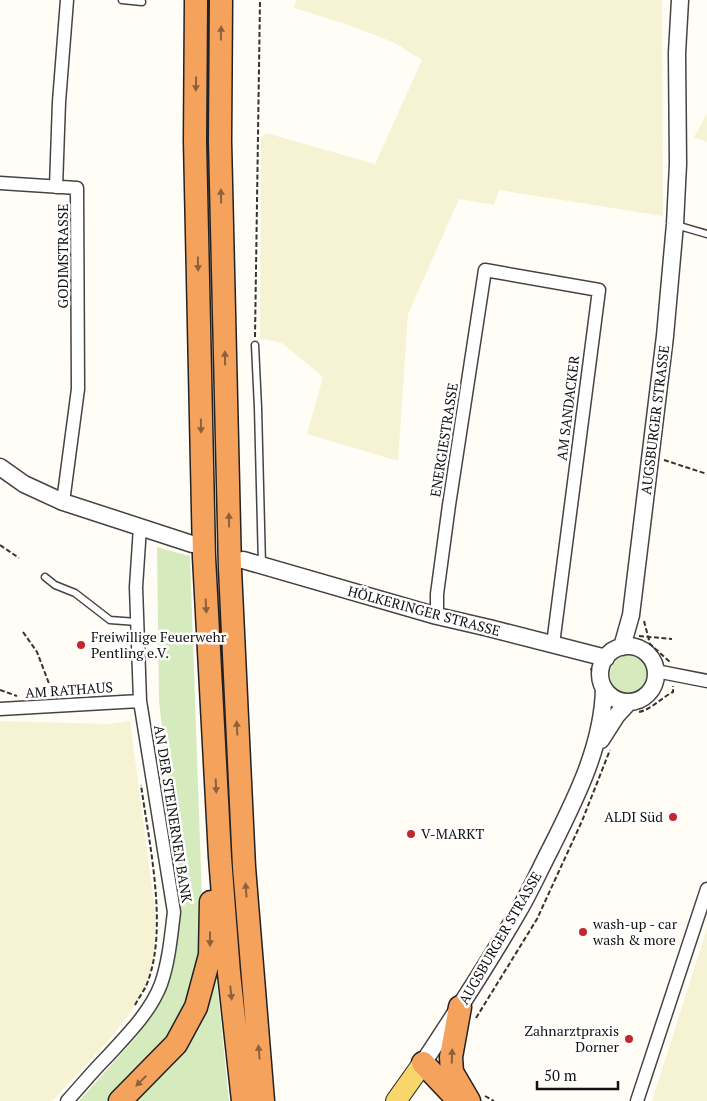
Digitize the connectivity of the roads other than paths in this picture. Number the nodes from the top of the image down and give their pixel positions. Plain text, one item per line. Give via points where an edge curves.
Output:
1 (67, 0) edge
2 (122, 0) edge
3 (196, 0) edge
4 (221, 0) edge
5 (680, 0) edge
6 (142, 2) dead end
7 (0, 182) edge
8 (56, 187) junction
9 (675, 224) junction
10 (707, 234) edge
11 (486, 270) joint
12 (255, 345) road end
13 (0, 467) edge
14 (63, 502) junction
15 (140, 527) junction
16 (192, 544) dead end
17 (243, 560) dead end
18 (262, 566) junction
19 (46, 577) dead end
20 (631, 615) junction
21 (437, 616) junction
22 (137, 622) junction
23 (644, 643) junction
24 (553, 644) junction
25 (622, 647) junction
26 (606, 658) junction
27 (656, 671) junction
28 (707, 681) edge
29 (604, 688) junction
30 (140, 700) junction
31 (632, 708) junction
32 (0, 709) edge
33 (593, 753) junction
34 (220, 857) junction
35 (707, 889) edge
36 (466, 1016) junction
37 (423, 1063) junction
38 (475, 1097) edge
39 (67, 1101) edge
40 (120, 1101) edge
41 (243, 1101) edge
42 (263, 1101) edge
43 (396, 1101) edge
44 (459, 1101) edge
45 (638, 1101) edge

1 - 8 street, GODIMSTRASSE
2 - 6 lane
3 -> 34 highway via 195,141 204,558
42 -> 4 highway via 244,867 230,579 220,141
5 - 9 street, AUGSBURGER STRASSE
7 - 8 street
8 - 14 street, GODIMSTRASSE via 77,188 78,389
9 - 10 lane
9 - 20 street, AUGSBURGER STRASSE via 665,336
11 - 21 street, ENERGIESTRASSE via 449,505
11 - 24 street, AM SANDACKER via 599,290
12 - 18 lane
13 - 14 street via 24,484
14 - 15 street
15 - 16 street
15 - 22 street, AN DER STEINERNEN BANK
17 - 18 street, HÖLKERINGER STRASSE
18 - 21 street, HÖLKERINGER STRASSE
19 - 22 lane via 55,585 75,593 110,620
20 - 23 street, AUGSBURGER STRASSE
20 - 25 street, AUGSBURGER STRASSE
21 - 24 street, HÖLKERINGER STRASSE
22 - 30 street, AN DER STEINERNEN BANK
23 - 25 street via 636,647
23 - 27 street
24 - 26 street, HÖLKERINGER STRASSE
25 - 26 street
26 - 29 street via 601,672
27 - 28 street
27 - 31 street via 652,688
29 - 31 street
29 - 33 street, AUGSBURGER STRASSE via 604,710
30 - 32 street, AM RATHAUS
30 - 39 street, AN DER STEINERNEN BANK via 174,912 168,955 160,986 148,1009
31 - 33 street, AUGSBURGER STRASSE via 617,714
33 - 36 street, AUGSBURGER STRASSE via 568,815
34 -> 40 highway via 213,874 210,955 196,1007 176,1044
34 -> 41 highway
35 - 45 street
36 - 37 street, AUGSBURGER STRASSE
38 -> 36 highway via 452,1072 451,1057
37 - 43 main road
37 - 44 highway

